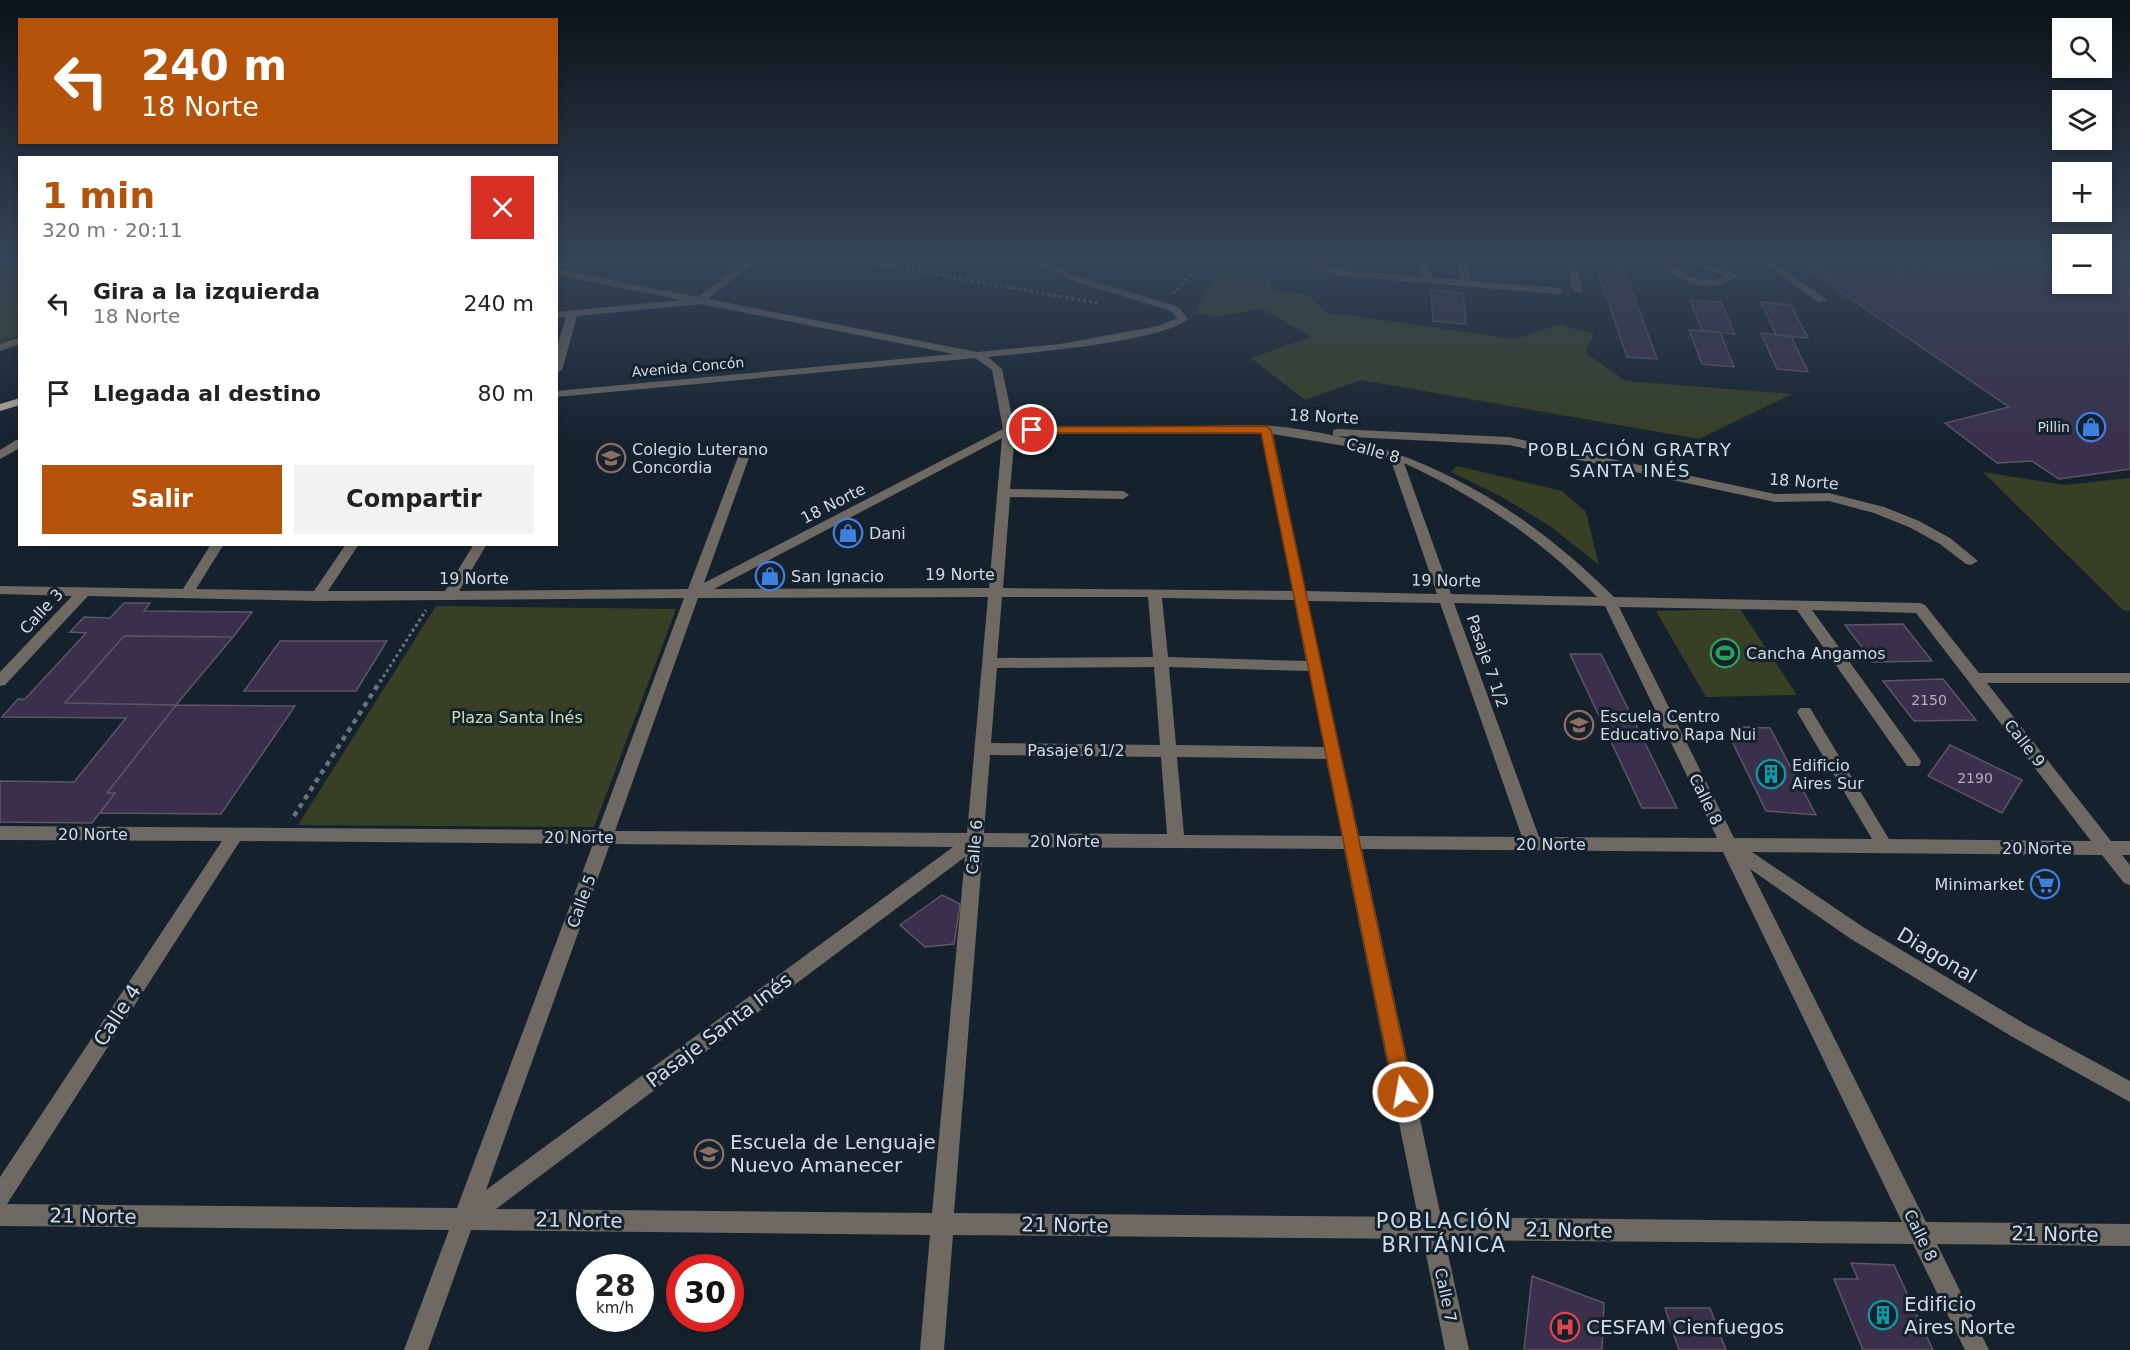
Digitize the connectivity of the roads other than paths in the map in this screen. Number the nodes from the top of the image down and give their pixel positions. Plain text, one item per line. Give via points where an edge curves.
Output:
1 (570, 321) edge
2 (802, 321) edge
3 (1180, 321) edge
4 (18, 341) edge
5 (0, 348) edge
6 (978, 355) junction
7 (558, 363) edge
8 (558, 394) edge
9 (18, 402) edge
10 (0, 408) edge
11 (1009, 430) junction
12 (1266, 430) junction
13 (18, 442) edge
14 (0, 443) edge
15 (18, 443) edge
16 (746, 452) dead end
17 (0, 455) edge
18 (1395, 456) junction
19 (1004, 493) junction
20 (1123, 495) dead end
21 (217, 546) edge
22 (352, 546) edge
23 (480, 546) edge
24 (1971, 561) dead end
25 (0, 590) edge
26 (84, 592) junction
27 (187, 592) junction
28 (995, 592) junction
29 (1155, 593) junction
30 (693, 594) junction
31 (1300, 595) junction
32 (318, 596) junction
33 (449, 596) junction
34 (1448, 599) junction
35 (1609, 601) junction
36 (1801, 605) junction
37 (1920, 608) joint
38 (1161, 662) junction
39 (989, 663) junction
40 (1315, 666) junction
41 (1974, 678) junction
42 (2130, 678) edge
43 (0, 681) edge
44 (1805, 712) dead end
45 (982, 749) junction
46 (1169, 750) junction
47 (1333, 753) junction
48 (1913, 762) dead end
49 (0, 833) edge
50 (235, 835) junction
51 (604, 837) junction
52 (975, 840) junction
53 (1176, 841) junction
54 (1352, 843) junction
55 (1533, 844) junction
56 (1729, 845) junction
57 (1885, 847) junction
58 (2107, 848) junction
59 (2130, 848) edge
60 (2130, 878) edge
61 (2130, 1092) edge
62 (0, 1196) edge
63 (0, 1215) edge
64 (464, 1219) junction
65 (942, 1224) junction
66 (1432, 1228) junction
67 (1919, 1233) junction
68 (2130, 1235) edge
69 (416, 1350) edge
70 (932, 1350) edge
71 (1457, 1350) edge
72 (1977, 1350) edge

1 - 7 street
2 - 6 street
3 - 6 street, Avenida Concón via 1152,331 1060,347
4 - 5 street
6 - 8 street, Avenida Concón
6 - 11 street, Calle 6 via 997,369
9 - 10 main road
11 - 12 street, 18 Norte
11 - 19 street, Calle 6
11 - 30 street, 18 Norte
12 - 18 street, Calle 8 via 1335,440
12 - 24 street, 18 Norte via 1509,441 1774,498 1829,496 1914,524
12 - 31 street, Calle 7
13 - 14 street
15 - 17 street
16 - 30 street, Calle 5
18 - 34 street, Pasaje 7 1/2
18 - 35 street, Calle 8 via 1497,508 1568,561
19 - 20 street
19 - 28 street, Calle 6
21 - 27 street
22 - 32 street
23 - 33 street
25 - 26 street, 19 Norte
26 - 27 street, 19 Norte
26 - 43 street, Calle 3
27 - 32 street, 19 Norte
28 - 29 street, 19 Norte
28 - 30 street, 19 Norte
28 - 39 street, Calle 6
29 - 31 street, 19 Norte
29 - 38 street
30 - 33 street, 19 Norte
30 - 51 street, Calle 5
31 - 34 street, 19 Norte
31 - 40 street, Calle 7
32 - 33 street, 19 Norte
34 - 35 street, 19 Norte
34 - 55 street, Pasaje 7 1/2
35 - 36 street, 19 Norte
35 - 56 street, Calle 8
36 - 37 street, 19 Norte
36 - 48 street
37 - 41 street, Calle 9
38 - 39 street
38 - 40 street
38 - 46 street
39 - 45 street, Calle 6
40 - 47 street, Calle 7
41 - 42 street
41 - 58 street, Calle 9
44 - 57 street
45 - 46 street, Pasaje 6 1/2
45 - 52 street, Calle 6
46 - 47 street, Pasaje 6 1/2
46 - 53 street
47 - 54 street, Calle 7
49 - 50 street, 20 Norte
50 - 51 street, 20 Norte
50 - 62 street, Calle 4
51 - 52 street, 20 Norte
51 - 64 street, Calle 5
52 - 53 street, 20 Norte
52 - 64 street, Pasaje Santa Inés
52 - 65 street, Calle 6
53 - 54 street, 20 Norte
54 - 55 street, 20 Norte
54 - 66 street, Calle 7
55 - 56 street, 20 Norte
56 - 57 street, 20 Norte
56 - 61 street, Diagonal via 1857,933
56 - 67 street, Calle 8
57 - 58 street, 20 Norte
58 - 59 street, 20 Norte
58 - 60 street, Calle 9
63 - 64 street, 21 Norte
64 - 65 street, 21 Norte
64 - 69 street, Calle 5
65 - 66 street, 21 Norte
65 - 70 street, Calle 6
66 - 67 street, 21 Norte
66 - 71 street, Calle 7
67 - 68 street, 21 Norte
67 - 72 street, Calle 8

